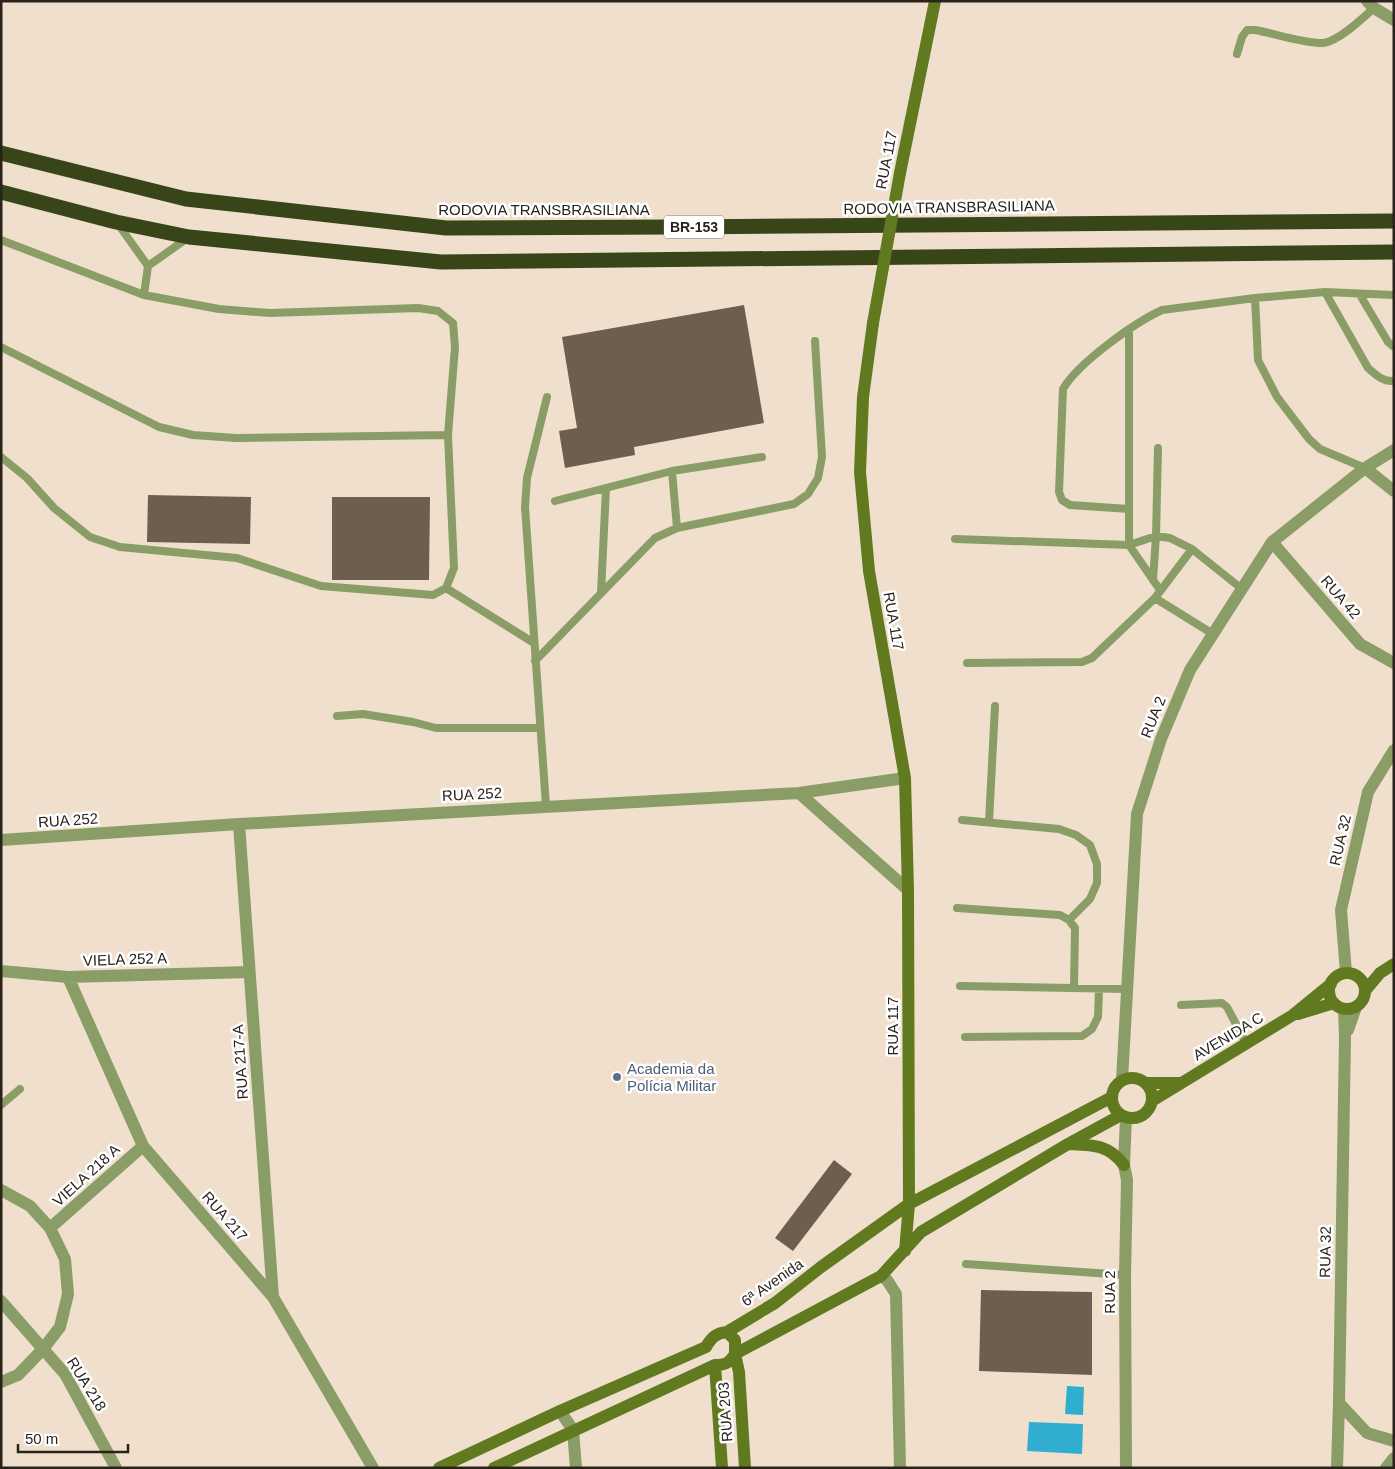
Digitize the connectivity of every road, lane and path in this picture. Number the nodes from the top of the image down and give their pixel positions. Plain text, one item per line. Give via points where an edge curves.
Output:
1 (935, 1) edge
2 (1371, 5) edge
3 (1394, 20) edge
4 (1237, 54) dead end
5 (1, 153) edge
6 (1, 192) edge
7 (1394, 221) edge
8 (116, 222) junction
9 (189, 237) junction
10 (1, 240) edge
11 (1394, 252) edge
12 (148, 266) junction
13 (1325, 292) junction
14 (144, 295) junction
15 (1360, 295) junction
16 (1394, 295) edge
17 (1255, 298) junction
18 (1129, 329) junction
19 (815, 341) dead end
20 (1, 347) edge
21 (1394, 347) edge
22 (1394, 381) edge
23 (546, 397) dead end
24 (448, 435) junction
25 (1158, 448) dead end
26 (1394, 450) edge
27 (1, 457) edge
28 (762, 457) dead end
29 (1365, 468) junction
30 (672, 470) junction
31 (606, 488) junction
32 (1394, 491) edge
33 (555, 501) dead end
34 (1129, 509) junction
35 (678, 528) junction
36 (1156, 536) junction
37 (956, 540) dead end
38 (1272, 542) junction
39 (1129, 545) junction
40 (1192, 549) junction
41 (1153, 580) junction
42 (446, 588) junction
43 (1242, 589) junction
44 (1160, 590) junction
45 (601, 593) junction
46 (1155, 598) junction
47 (1213, 634) junction
48 (534, 643) junction
49 (535, 661) junction
50 (967, 662) dead end
51 (1394, 663) edge
52 (995, 706) dead end
53 (338, 716) dead end
54 (540, 728) junction
55 (1394, 750) edge
56 (905, 778) junction
57 (798, 793) junction
58 (546, 806) junction
59 (962, 820) dead end
60 (989, 822) junction
61 (239, 824) junction
62 (1, 840) edge
63 (908, 890) junction
64 (957, 908) dead end
65 (1069, 920) junction
66 (1394, 964) edge
67 (1, 971) edge
68 (250, 972) junction
69 (1380, 973) junction
70 (1351, 974) junction
71 (68, 977) junction
72 (1331, 984) junction
73 (960, 986) dead end
74 (1074, 988) junction
75 (1099, 989) junction
76 (1127, 990) junction
77 (1365, 991) junction
78 (1181, 1005) dead end
79 (1345, 1006) junction
80 (1293, 1015) junction
81 (965, 1037) dead end
82 (1246, 1045) junction
83 (1122, 1080) junction
84 (1146, 1083) junction
85 (1180, 1083) junction
86 (20, 1089) dead end
87 (1112, 1097) junction
88 (1152, 1101) junction
89 (1, 1105) edge
90 (1123, 1116) junction
91 (1068, 1144) junction
92 (143, 1146) junction
93 (1124, 1165) junction
94 (1, 1190) edge
95 (909, 1204) junction
96 (50, 1228) junction
97 (921, 1232) junction
98 (905, 1251) junction
99 (966, 1264) dead end
100 (1125, 1275) junction
101 (881, 1276) junction
102 (273, 1297) junction
103 (1, 1300) edge
104 (727, 1332) junction
105 (706, 1347) junction
106 (43, 1349) junction
107 (735, 1354) junction
108 (716, 1365) junction
109 (1, 1382) edge
110 (1339, 1403) junction
111 (560, 1411) junction
112 (573, 1430) junction
113 (1394, 1440) edge
114 (1394, 1458) edge
115 (116, 1468) edge
116 (373, 1468) edge
117 (439, 1468) edge
118 (494, 1468) edge
119 (576, 1468) edge
120 (722, 1468) edge
121 (745, 1468) edge
122 (900, 1468) edge
123 (1126, 1468) edge
124 (1336, 1468) edge
125 (1386, 1468) edge

1 - 56 street, RUA 117, bridge via 873,323 863,396 860,472 869,572
2 - 3 street
2 - 4 lane via 1350,29 1325,43 1247,30
5 - 7 highway, RODOVIA TRANSBRASILIANA / BR-153 via 186,199 446,228
6 - 8 highway, BR-153
8 - 9 highway, BR-153
8 - 12 lane
9 - 11 highway, BR-153 via 441,262
9 - 12 lane
10 - 14 lane
12 - 14 lane
13 - 15 lane
13 - 17 lane
13 - 22 lane via 1368,368 1388,382
14 - 24 lane via 219,309 270,313 418,308 438,311 453,323 455,347
15 - 16 lane
15 - 21 lane
17 - 18 lane via 1162,310
17 - 29 lane via 1258,360 1277,397 1309,439 1320,448
18 - 34 lane
18 - 34 lane via 1088,361 1063,389 1059,492 1062,500 1070,504
19 - 35 lane via 822,457 818,478 808,494 794,504
20 - 24 lane via 159,427 193,434 236,438
23 - 48 lane via 527,478 525,508
24 - 42 lane via 454,568
25 - 36 lane
26 - 29 street, RUA 2
27 - 42 lane via 90,537 120,547 237,558 321,586 433,595
28 - 30 lane
29 - 32 street
29 - 38 street, RUA 2
30 - 31 lane
30 - 35 lane
31 - 33 lane
31 - 45 lane
34 - 39 lane
35 - 45 lane via 656,538
36 - 39 lane
36 - 40 lane via 1170,538
36 - 41 lane
37 - 39 lane
38 - 43 street, RUA 2
38 - 51 street, RUA 42 via 1360,644
39 - 41 lane
40 - 43 lane
40 - 44 lane
41 - 44 lane
42 - 48 lane
43 - 47 street, RUA 2
44 - 46 lane
45 - 49 lane
46 - 47 lane
46 - 50 lane via 1092,658 1082,662
47 - 76 street, RUA 2 via 1190,670 1161,739 1137,814
48 - 49 lane
49 - 54 lane
52 - 60 lane
53 - 54 lane via 363,714 436,728
54 - 58 lane
55 - 70 street, RUA 32 via 1368,792 1341,910
56 - 57 street, RUA 252
56 - 63 street, RUA 117
57 - 58 street, RUA 252
57 - 63 street
58 - 61 street, RUA 252
59 - 60 lane
60 - 65 lane via 1059,830 1076,834 1090,845 1097,864 1097,883 1090,899
61 - 62 street, RUA 252
61 - 68 street, RUA 217-A
63 - 95 street, RUA 117
64 - 65 lane via 1060,915
65 - 74 lane via 1075,928
66 - 69 street
67 - 71 street, VIELA 252 A
68 - 71 street, VIELA 252 A
68 - 102 street, RUA 217-A
69 - 70 street
69 - 77 street
70 - 72 street via 1336,976
70 - 77 street via 1363,982
71 - 92 street, RUA 217
72 - 79 street via 1330,998
72 - 80 street, AVENIDA C
73 - 74 lane
74 - 75 lane
75 - 76 lane
75 - 81 lane via 1098,1018 1092,1029 1082,1036
76 - 83 street, RUA 2
77 - 79 street via 1361,1003
78 - 82 lane via 1222,1003
79 - 80 street, AVENIDA C
79 - 110 street, RUA 32
80 - 82 street, AVENIDA C
82 - 85 street, AVENIDA C
83 - 84 street via 1135,1078
83 - 87 street via 1113,1090
84 - 85 street, AVENIDA C
84 - 88 street
85 - 88 street, AVENIDA C
86 - 89 lane
87 - 90 street via 1114,1107
87 - 95 street, 6ª Avenida
88 - 90 street via 1146,1113 1136,1118
90 - 91 street
90 - 93 street, RUA 2
91 - 93 street via 1095,1145 1116,1154
91 - 97 street
92 - 96 street, VIELA 218 A
92 - 102 street, RUA 217
93 - 100 street, RUA 2 via 1127,1180
94 - 96 street, VIELA 218 A via 30,1206
95 - 97 street
95 - 98 street, RUA 117
95 - 104 street, 6ª Avenida via 775,1303
96 - 106 street, VIELA 218 A via 65,1259 68,1294 60,1327
97 - 98 street
98 - 101 street
99 - 100 lane
100 - 123 street, RUA 2
101 - 107 street
101 - 122 street via 896,1294
102 - 116 street, RUA 217
103 - 106 street, RUA 218
104 - 105 street, 6ª Avenida via 719,1333
104 - 107 street via 735,1340
105 - 108 street via 708,1356
105 - 111 street, 6ª Avenida
106 - 109 street, VIELA 218 A via 18,1375
106 - 115 street, RUA 218 via 65,1374
107 - 108 street via 726,1365
107 - 121 street, RUA 203
108 - 112 street
108 - 120 street, RUA 203
110 - 113 street via 1366,1432
110 - 124 street, RUA 32
111 - 112 street
111 - 117 street, 6ª Avenida
112 - 118 street
112 - 119 street
114 - 125 street

